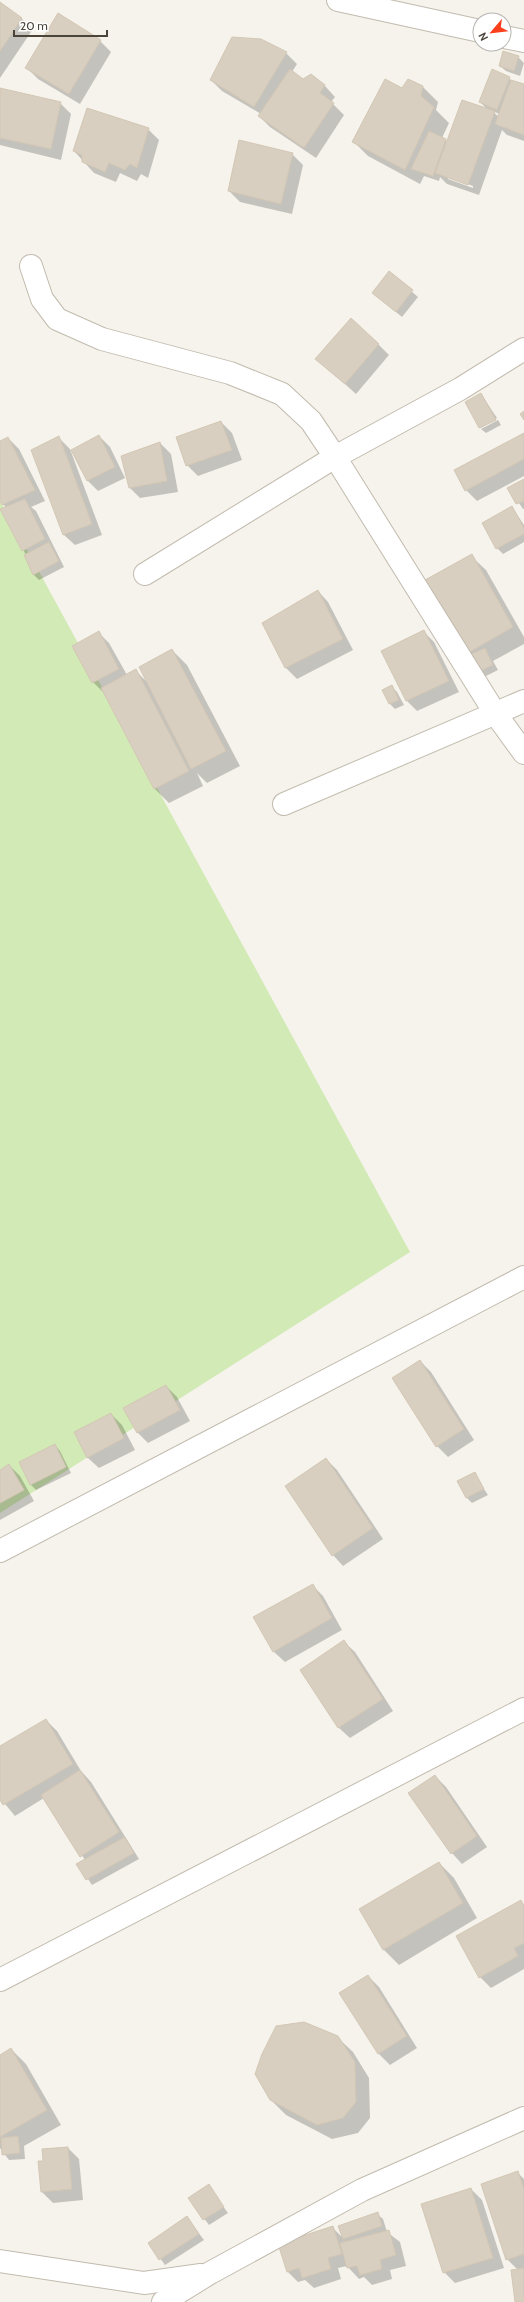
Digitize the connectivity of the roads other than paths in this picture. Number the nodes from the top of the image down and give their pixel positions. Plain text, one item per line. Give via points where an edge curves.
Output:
1 (338, 0) edge
2 (472, 29) edge
3 (512, 39) edge
4 (524, 41) edge
5 (31, 266) dead end
6 (524, 349) edge
7 (335, 457) junction
8 (145, 574) dead end
9 (524, 701) edge
10 (495, 713) junction
11 (524, 752) edge
12 (284, 804) dead end
13 (524, 1277) edge
14 (0, 1551) edge
15 (524, 1709) edge
16 (0, 1980) edge
17 (524, 2118) edge
18 (0, 2261) edge
19 (210, 2273) junction
20 (166, 2300) edge
21 (194, 2302) edge

1 - 2 street
3 - 4 street
5 - 7 street via 42,299 57,319 102,339 230,373 282,394 310,422
6 - 7 street via 460,389
7 - 8 street
7 - 10 street
9 - 10 street
10 - 11 street
10 - 12 street
13 - 14 street
15 - 16 street
17 - 19 street via 362,2190
18 - 19 street via 144,2283
19 - 20 street
20 - 21 street

